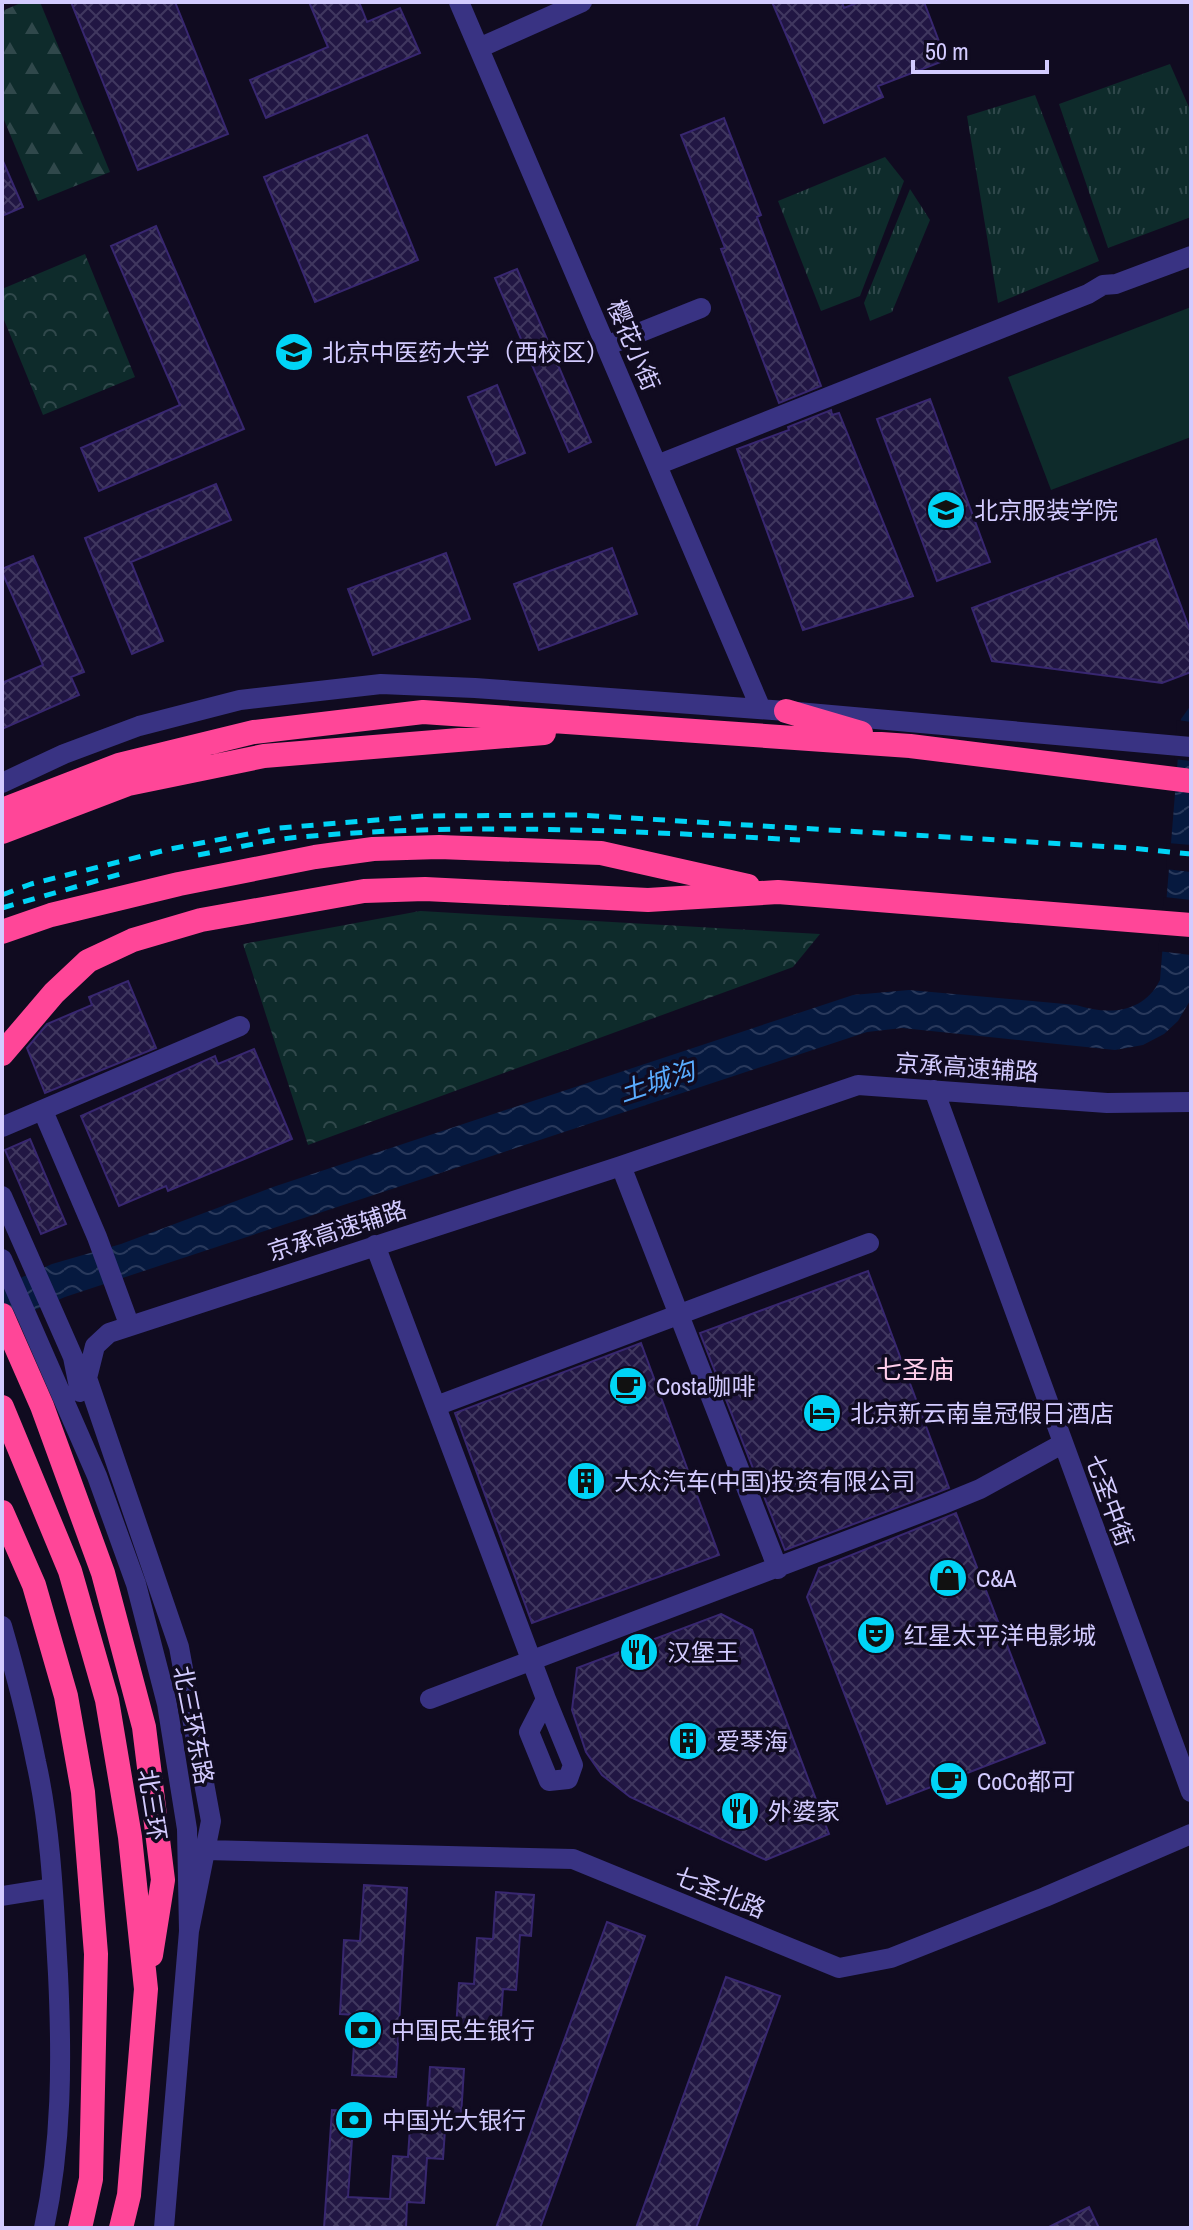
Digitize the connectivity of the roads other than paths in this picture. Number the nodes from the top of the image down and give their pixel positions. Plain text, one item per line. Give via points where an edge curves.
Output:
1 (459, 2) edge
2 (582, 2) edge
3 (479, 48) junction
4 (1191, 256) edge
5 (701, 308) dead end
6 (606, 346) junction
7 (657, 465) junction
8 (761, 709) junction
9 (786, 711) junction
10 (646, 726) junction
11 (910, 746) junction
12 (1191, 747) edge
13 (1191, 781) edge
14 (2, 783) edge
15 (2, 810) edge
16 (2, 832) edge
17 (778, 892) junction
18 (1191, 925) edge
19 (2, 932) edge
20 (240, 1026) dead end
21 (2, 1054) edge
22 (934, 1090) junction
23 (1191, 1102) edge
24 (43, 1111) junction
25 (2, 1127) edge
26 (621, 1166) junction
27 (2, 1196) edge
28 (869, 1243) dead end
29 (375, 1245) junction
30 (2, 1260) edge
31 (2, 1315) edge
32 (679, 1316) junction
33 (129, 1324) junction
34 (436, 1406) junction
35 (3, 1409) edge
36 (1062, 1444) junction
37 (97, 1476) junction
38 (2, 1512) edge
39 (778, 1569) junction
40 (2, 1626) edge
41 (531, 1659) junction
42 (430, 1699) dead end
43 (546, 1699) dead end
44 (1191, 1792) edge
45 (1191, 1834) edge
46 (205, 1850) junction
47 (52, 1888) junction
48 (2, 1896) edge
49 (189, 1931) junction
50 (146, 1989) junction
51 (44, 2228) edge
52 (80, 2228) edge
53 (121, 2228) edge
54 (164, 2228) edge

1 - 3 street, 樱花小街
2 - 3 street
3 - 6 street, 樱花小街
4 - 7 street via 1103,285
5 - 6 street
6 - 7 street, 樱花小街
7 - 8 street, 樱花小街
8 - 9 street
8 - 14 street via 381,684 240,700 139,726
9 - 11 highway
9 - 12 street
10 - 11 highway
10 - 15 highway via 423,712 254,732 119,765
10 - 16 highway via 264,756 128,784
11 - 13 highway
17 - 18 highway
17 - 19 highway via 601,853 373,849 179,884
17 - 21 highway via 648,900 364,891 201,920 133,940 88,961
20 - 24 street
22 - 23 street, 京承高速辅路 via 1107,1103
22 - 26 street, 京承高速辅路 via 858,1085
22 - 36 street, 七圣中街
24 - 25 street
24 - 33 street
26 - 29 street, 京承高速辅路
26 - 32 street
27 - 37 street via 73,1357
28 - 32 street
29 - 33 street, 京承高速辅路
29 - 34 street
30 - 37 street, 北三环东路
31 - 50 highway via 42,1406 103,1573 144,1727 163,1880
32 - 34 street
32 - 39 street
33 - 46 street, 京承高速辅路 via 95,1346 87,1378 179,1647 211,1821
34 - 41 street
35 - 50 highway, 北三环 via 70,1571 107,1700 130,1837
36 - 39 street via 980,1489
36 - 44 street, 七圣中街
37 - 49 street, 北三环东路 via 136,1584 167,1704 187,1829
38 - 52 highway via 34,1585 66,1696 83,1792 96,1954 91,2179
39 - 41 street
40 - 47 street via 37,1764
41 - 42 street
41 - 43 street
45 - 46 street, 七圣北路 via 891,1958 839,1968 573,1859
46 - 49 street, 京承高速辅路
47 - 48 street
47 - 51 street via 61,2043 54,2180
49 - 54 street, 北三环东路
50 - 53 highway, 北三环 via 129,2195

